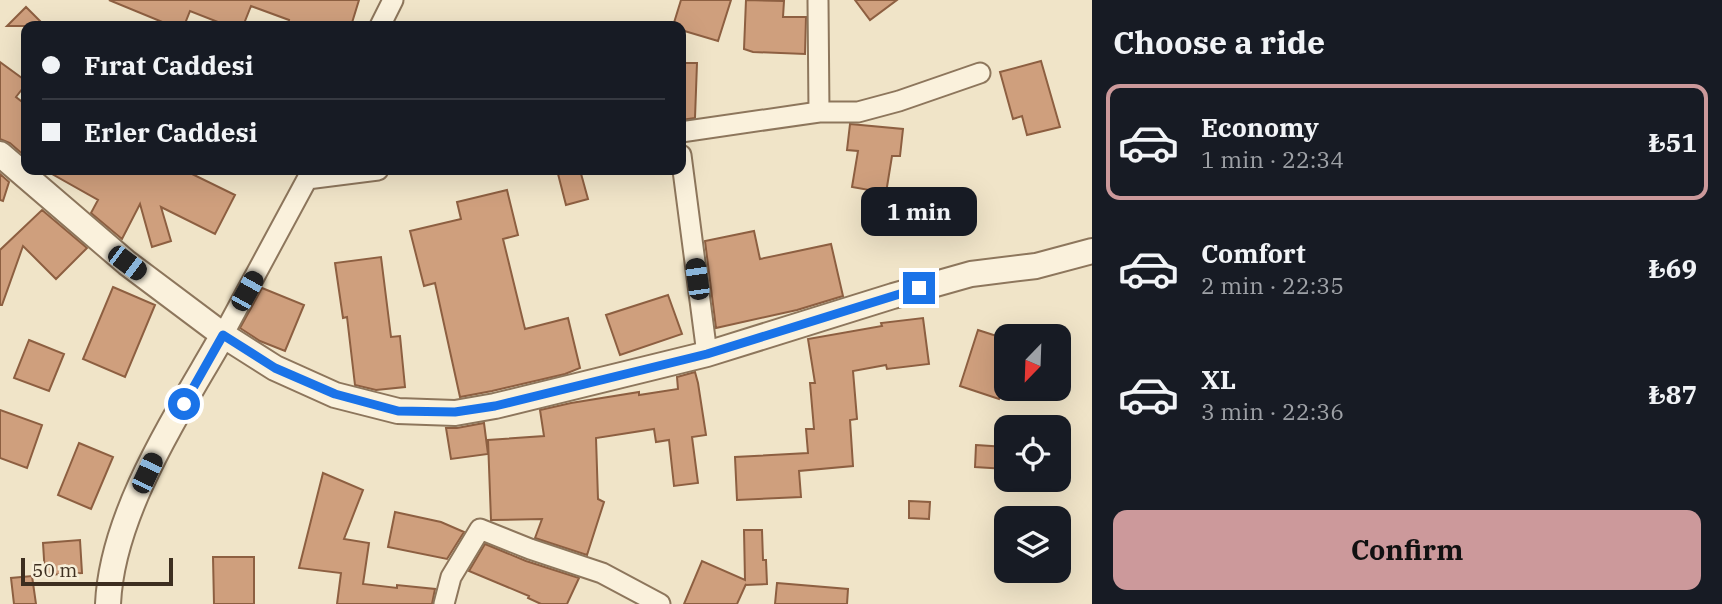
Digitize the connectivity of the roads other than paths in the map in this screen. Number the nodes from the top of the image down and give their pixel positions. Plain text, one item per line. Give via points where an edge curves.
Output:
1 (393, 0) edge
2 (817, 0) edge
3 (382, 21) edge
4 (980, 73) dead end
5 (819, 112) junction
6 (686, 131) edge
7 (0, 154) edge
8 (21, 172) edge
9 (24, 175) edge
10 (308, 175) edge
11 (684, 175) edge
12 (1092, 251) edge
13 (223, 335) junction
14 (707, 354) junction
15 (108, 604) edge
16 (444, 604) edge
17 (660, 604) edge

1 - 3 street
2 - 5 street
4 - 5 street via 858,112
5 - 6 street
7 - 8 street
9 - 13 street via 127,263
10 - 13 street
11 - 14 street
12 - 14 street via 1035,266 971,274
13 - 14 street via 275,368 335,394 398,411 455,412 495,406
13 - 15 street via 136,497 111,571
16 - 17 street via 451,577 480,529 602,573

